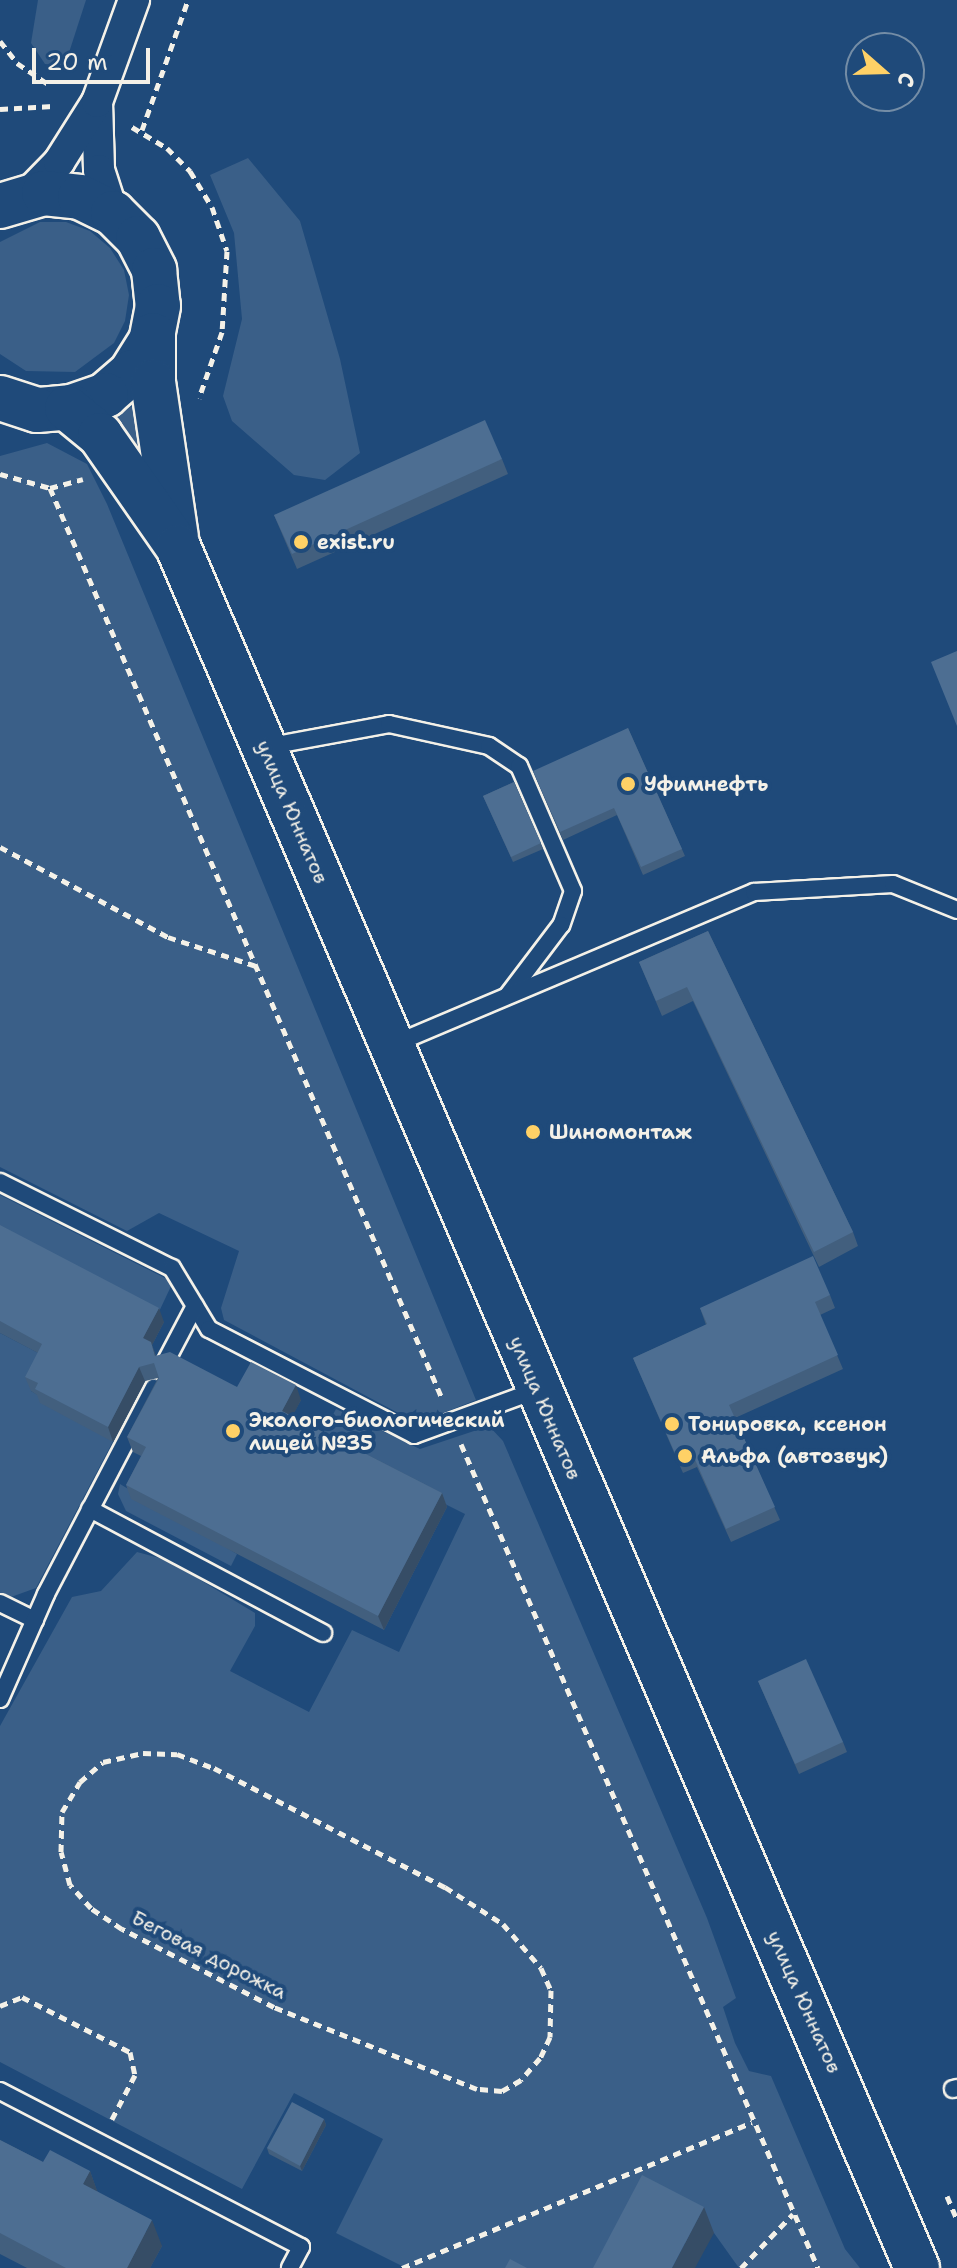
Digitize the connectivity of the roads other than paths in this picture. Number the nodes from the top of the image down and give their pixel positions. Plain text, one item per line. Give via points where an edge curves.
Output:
1 (134, 0) edge
2 (97, 102) junction
3 (8, 201) edge
4 (113, 213) junction
5 (153, 328) junction
6 (35, 405) edge
7 (0, 431) edge
8 (178, 547) junction
9 (264, 747) junction
10 (957, 910) edge
11 (507, 996) junction
12 (391, 1046) junction
13 (0, 1182) edge
14 (195, 1306) junction
15 (166, 1361) edge
16 (154, 1387) edge
17 (537, 1390) junction
18 (90, 1509) junction
19 (0, 1603) edge
20 (35, 1620) junction
21 (323, 1633) dead end
22 (0, 1699) edge
23 (0, 2091) edge
24 (290, 2268) edge
25 (917, 2268) edge

1 - 2 street
2 - 3 street via 59,162
2 - 4 street via 99,170
3 - 4 main road via 44,193 80,197
4 - 5 main road, улица Юннатов via 138,238 154,270 158,306
5 - 6 main road via 132,372 106,395
5 - 8 main road, улица Юннатов via 153,382
6 - 7 main road
6 - 8 main road, улица Юннатов via 100,435
8 - 9 main road, улица Юннатов
9 - 11 lane via 389,724 489,746 519,766 573,891 561,925
9 - 12 main road, улица Юннатов
10 - 11 lane via 893,884 754,892
11 - 12 lane
12 - 17 main road, улица Юннатов
13 - 14 lane via 172,1268
14 - 15 lane
14 - 17 lane via 209,1329 414,1435
16 - 18 lane
17 - 25 main road, улица Юннатов
18 - 20 lane
18 - 21 lane
19 - 20 lane
20 - 22 lane
23 - 24 lane via 301,2247

